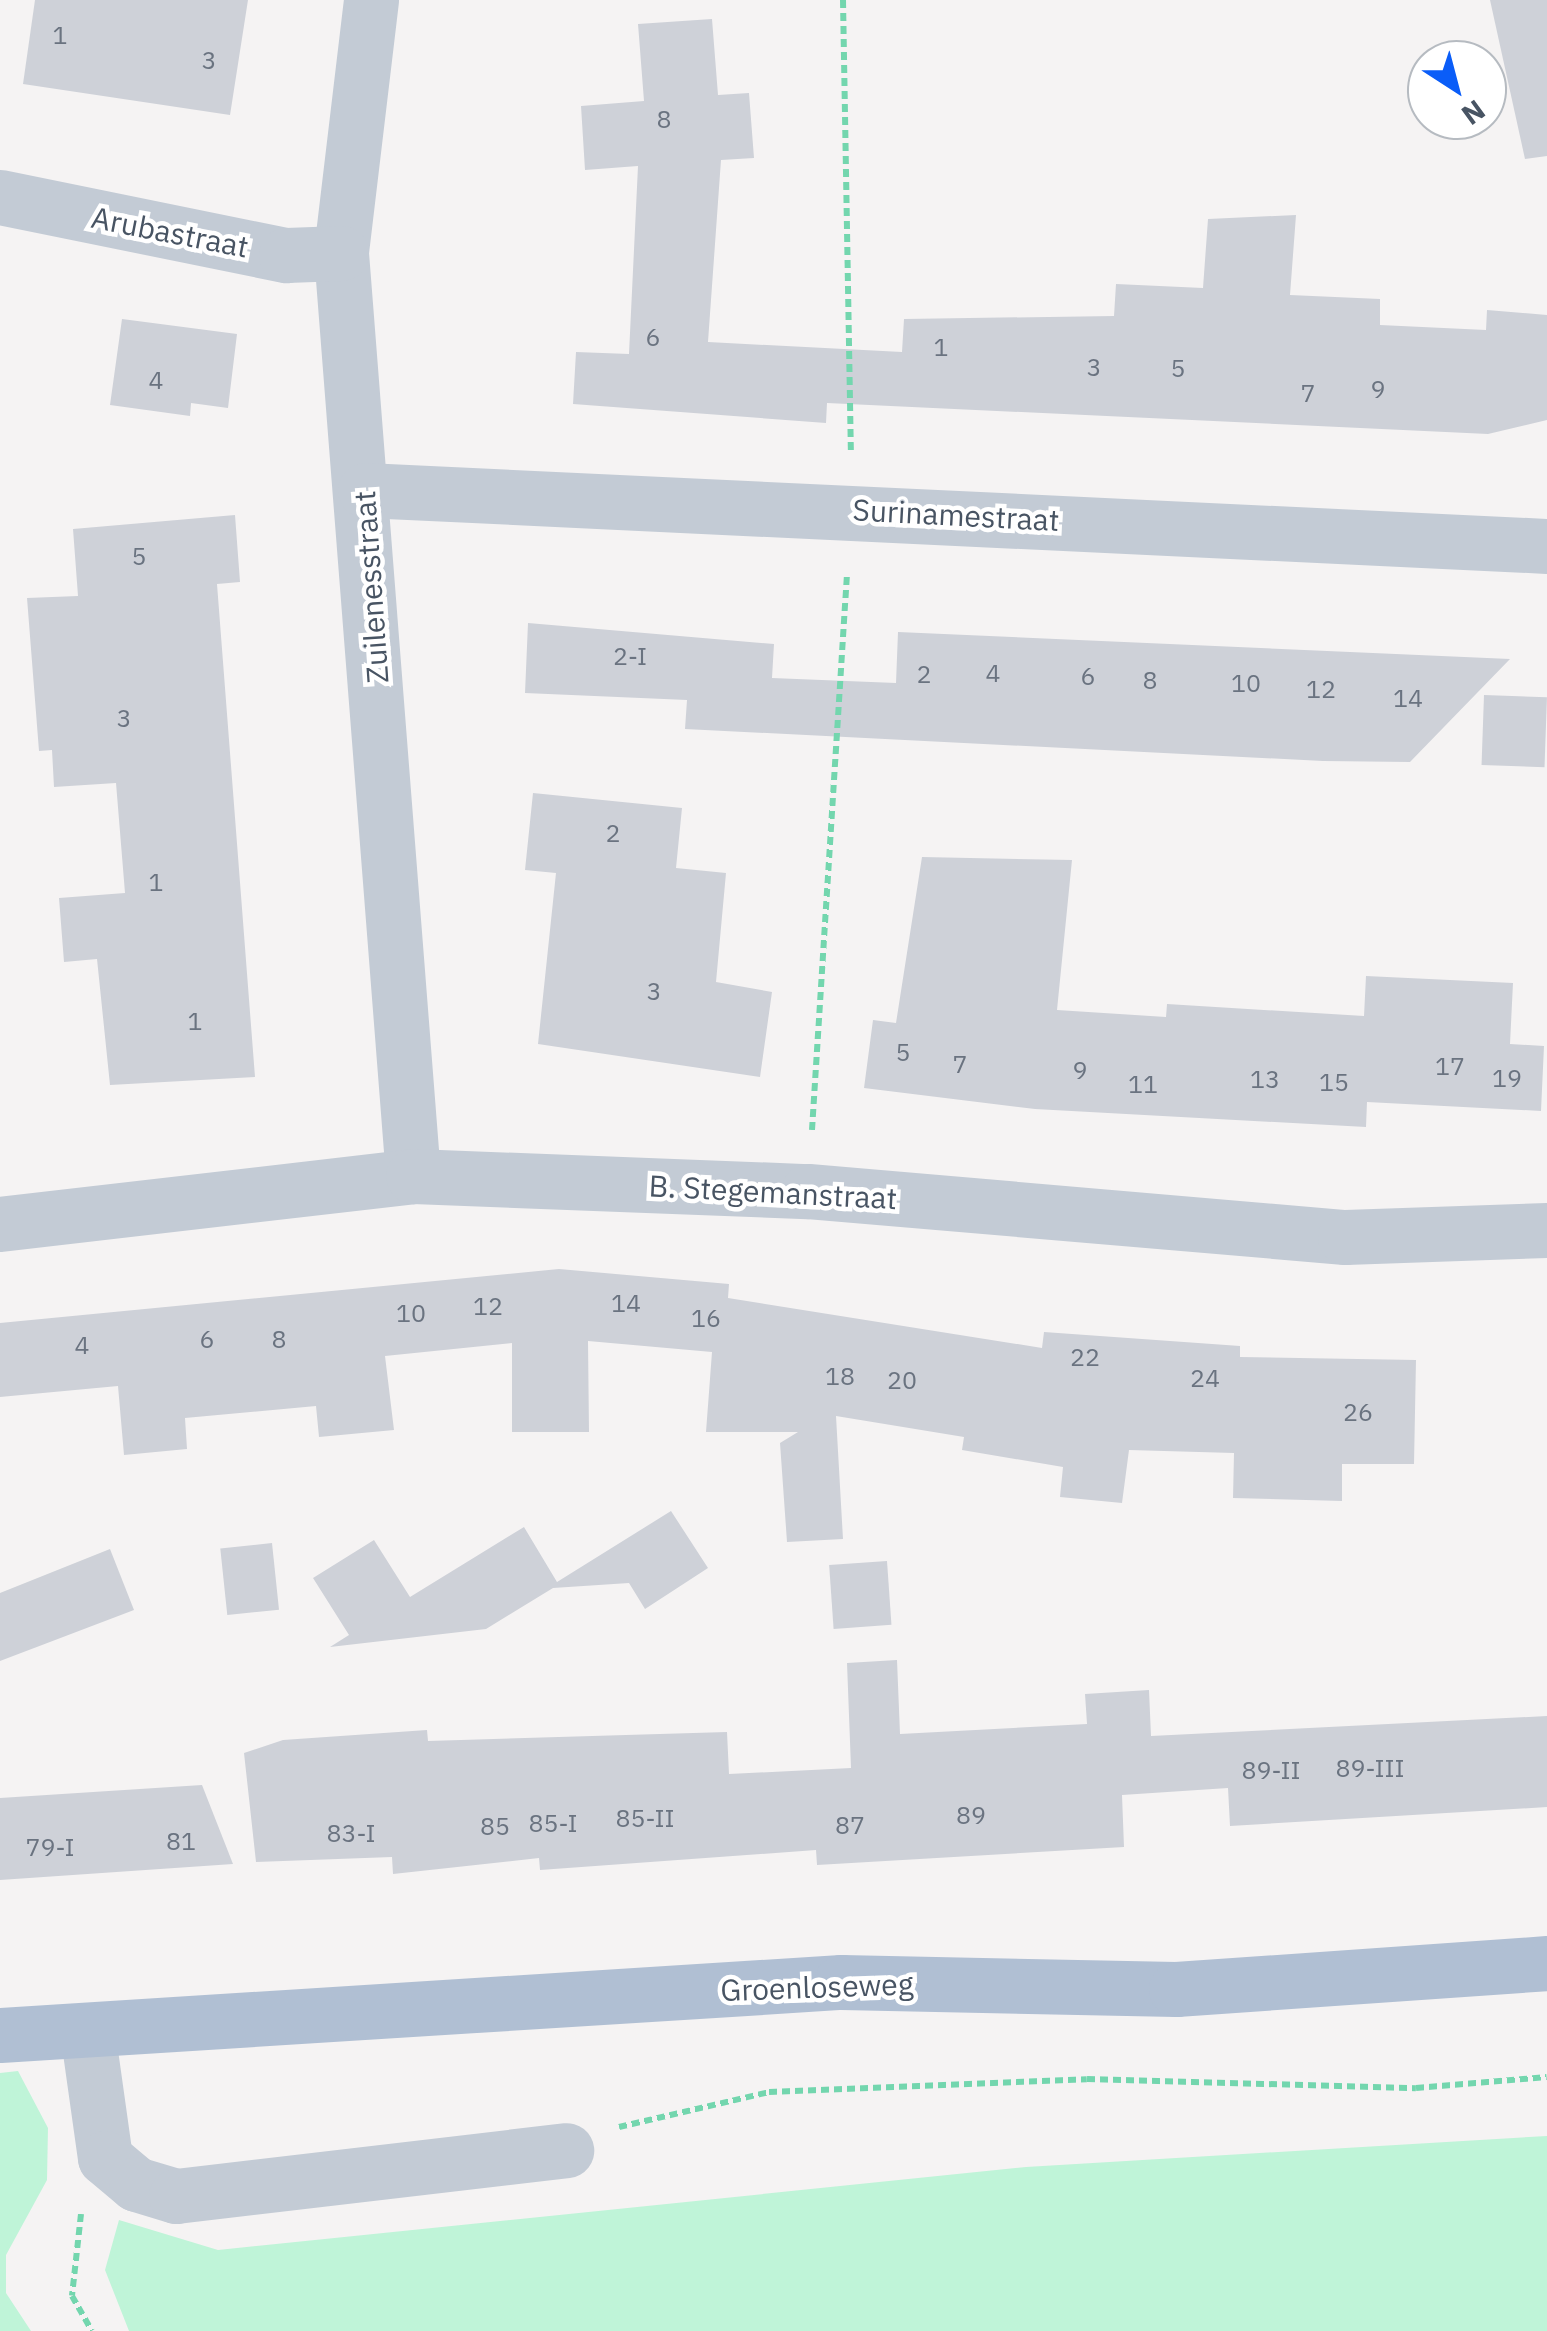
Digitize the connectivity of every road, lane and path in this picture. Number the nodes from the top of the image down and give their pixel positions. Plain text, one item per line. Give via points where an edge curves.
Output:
1 (371, 0) edge
2 (843, 0) edge
3 (0, 197) edge
4 (342, 253) junction
5 (365, 490) junction
6 (851, 509) junction
7 (1547, 546) edge
8 (412, 1176) junction
9 (808, 1191) junction
10 (0, 1224) edge
11 (1547, 1230) edge
12 (1547, 1963) edge
13 (87, 2030) junction
14 (0, 2035) edge
15 (1547, 2077) edge
16 (566, 2150) joint
17 (105, 2158) junction
18 (92, 2331) edge

1 - 4 street, Zuilenesstraat
2 - 6 path
3 - 4 street, Arubastraat via 286,255
4 - 5 street, Zuilenesstraat
5 - 6 street, Surinamestraat
5 - 8 street, Zuilenesstraat
6 - 7 street, Surinamestraat
6 - 9 path
8 - 9 street, B. Stegemanstraat
8 - 10 street, B. Stegemanstraat
9 - 11 street, B. Stegemanstraat via 1346,1237
12 - 13 main road, Groenloseweg via 1176,1989 842,1982
13 - 14 main road, Groenloseweg
13 - 17 street
15 - 16 path via 1416,2088 1087,2079 769,2092 652,2112
16 - 17 street via 176,2196 136,2184
17 - 18 path via 74,2240 72,2296

